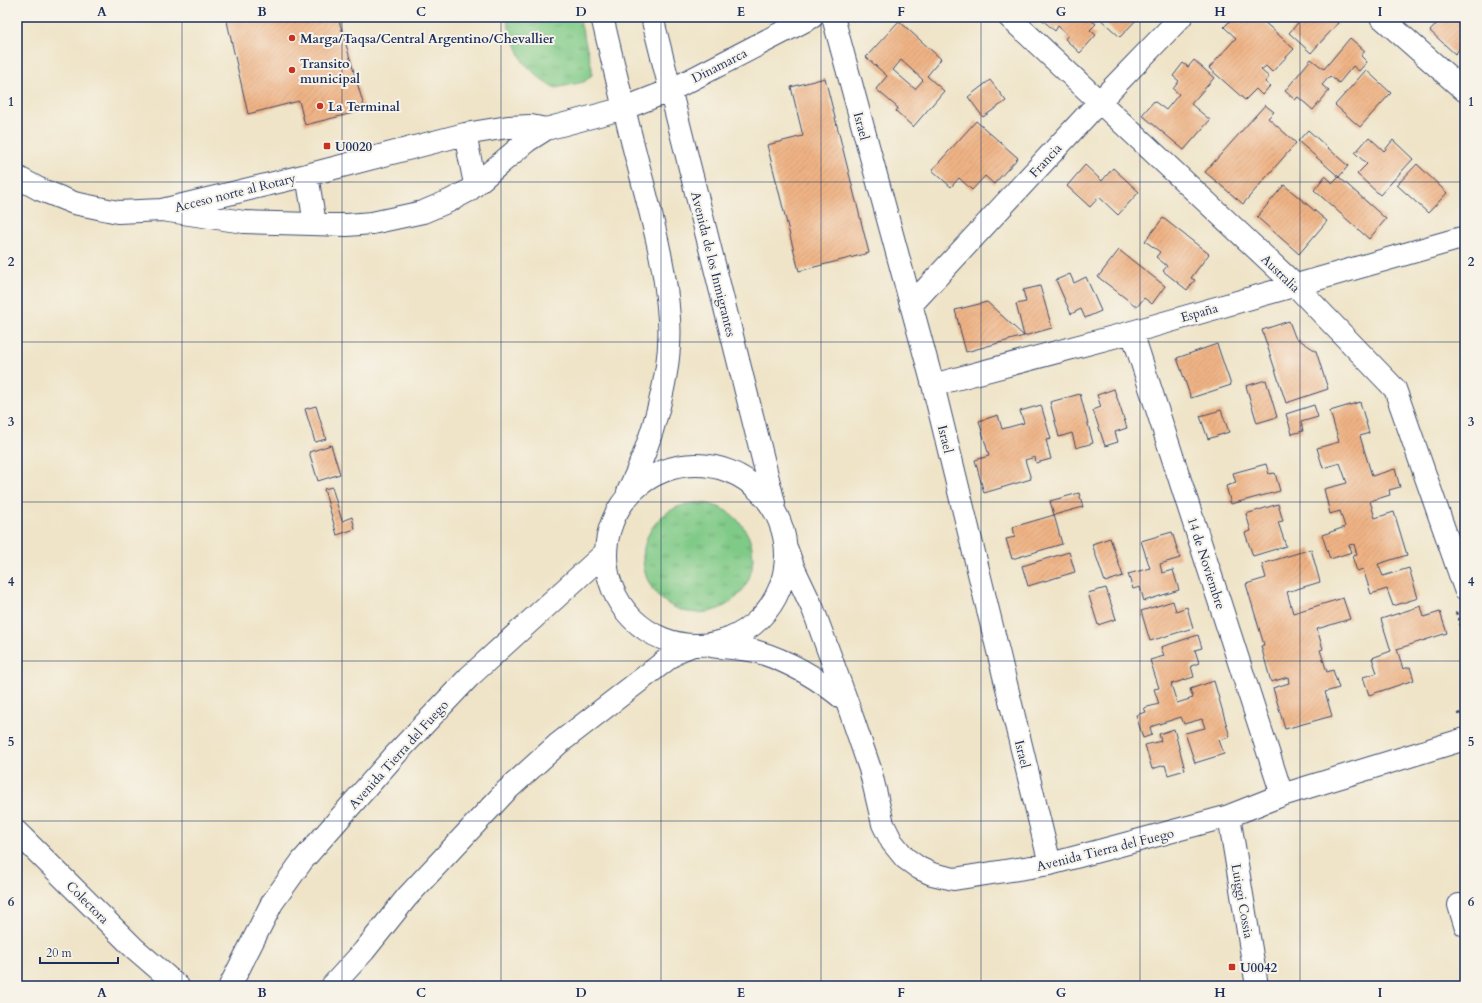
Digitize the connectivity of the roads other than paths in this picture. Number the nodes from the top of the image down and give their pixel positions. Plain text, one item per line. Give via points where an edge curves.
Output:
1 (602, 17) edge
2 (652, 17) edge
3 (812, 17) edge
4 (833, 17) edge
5 (1009, 17) edge
6 (1181, 17) edge
7 (1381, 17) edge
8 (671, 90) junction
9 (1465, 91) edge
10 (1099, 102) junction
11 (625, 108) junction
12 (546, 129) junction
13 (465, 134) junction
14 (307, 175) junction
15 (17, 178) edge
16 (475, 184) junction
17 (162, 210) junction
18 (315, 224) junction
19 (1465, 237) edge
20 (1294, 284) junction
21 (911, 304) junction
22 (1132, 332) junction
23 (933, 385) junction
24 (624, 501) junction
25 (775, 510) junction
26 (787, 550) junction
27 (605, 553) junction
28 (1465, 589) edge
29 (699, 645) junction
30 (847, 702) junction
31 (1465, 739) edge
32 (1282, 795) junction
33 (1228, 816) junction
34 (17, 832) edge
35 (1050, 864) junction
36 (178, 986) edge
37 (230, 986) edge
38 (332, 986) edge
39 (1258, 986) edge

1 - 11 street
2 - 8 street, Avenida de los Inmigrantes
3 - 8 street, Dinamarca
4 - 21 street, Israel
5 - 10 street, Australia
6 - 10 street, Francia
7 - 9 street
8 - 11 street, Dinamarca
8 - 25 street, Avenida de los Inmigrantes
10 - 20 street, Australia
10 - 21 street, Francia
11 - 12 street, Dinamarca
11 - 24 street via 660,252 669,320 668,353 656,418 640,466
12 - 13 street, Acceso norte al Rotary via 530,126
12 - 16 street, Acceso norte al Rotary via 527,141
13 - 14 street, Acceso norte al Rotary
13 - 16 street
14 - 17 street, Acceso norte al Rotary
14 - 18 street
15 - 17 street, Acceso norte al Rotary via 74,203 118,212
16 - 18 street, Acceso norte al Rotary via 468,191 423,212 372,223
17 - 18 street, Acceso norte al Rotary via 244,222
19 - 20 street, España
20 - 22 street, España
20 - 28 street, Australia via 1395,389
21 - 23 street, Israel
22 - 23 street, España
22 - 32 street, 14 de Noviembre
23 - 35 street, Israel
24 - 25 street via 650,477 672,468 694,464 718,467 740,475 759,489
24 - 27 street via 615,516
25 - 26 street via 785,536
26 - 29 street via 782,584 773,602 760,618 744,631 725,640
26 - 30 street, Avenida Tierra del Fuego via 813,609
27 - 29 street via 612,585 619,601 631,617 646,630 663,639
27 - 37 street, Avenida Tierra del Fuego via 469,677 396,754 302,860 272,903
29 - 30 street via 754,651 775,658 806,673
29 - 38 street via 678,651 558,744 506,791 407,897
30 - 35 street, Avenida Tierra del Fuego via 870,769 883,824 892,842 905,858 932,874 954,879
31 - 32 street, Avenida Tierra del Fuego
32 - 33 street, Avenida Tierra del Fuego
33 - 35 street, Avenida Tierra del Fuego
33 - 39 street, Luiggi Cossia
34 - 36 street, Colectora via 134,948

